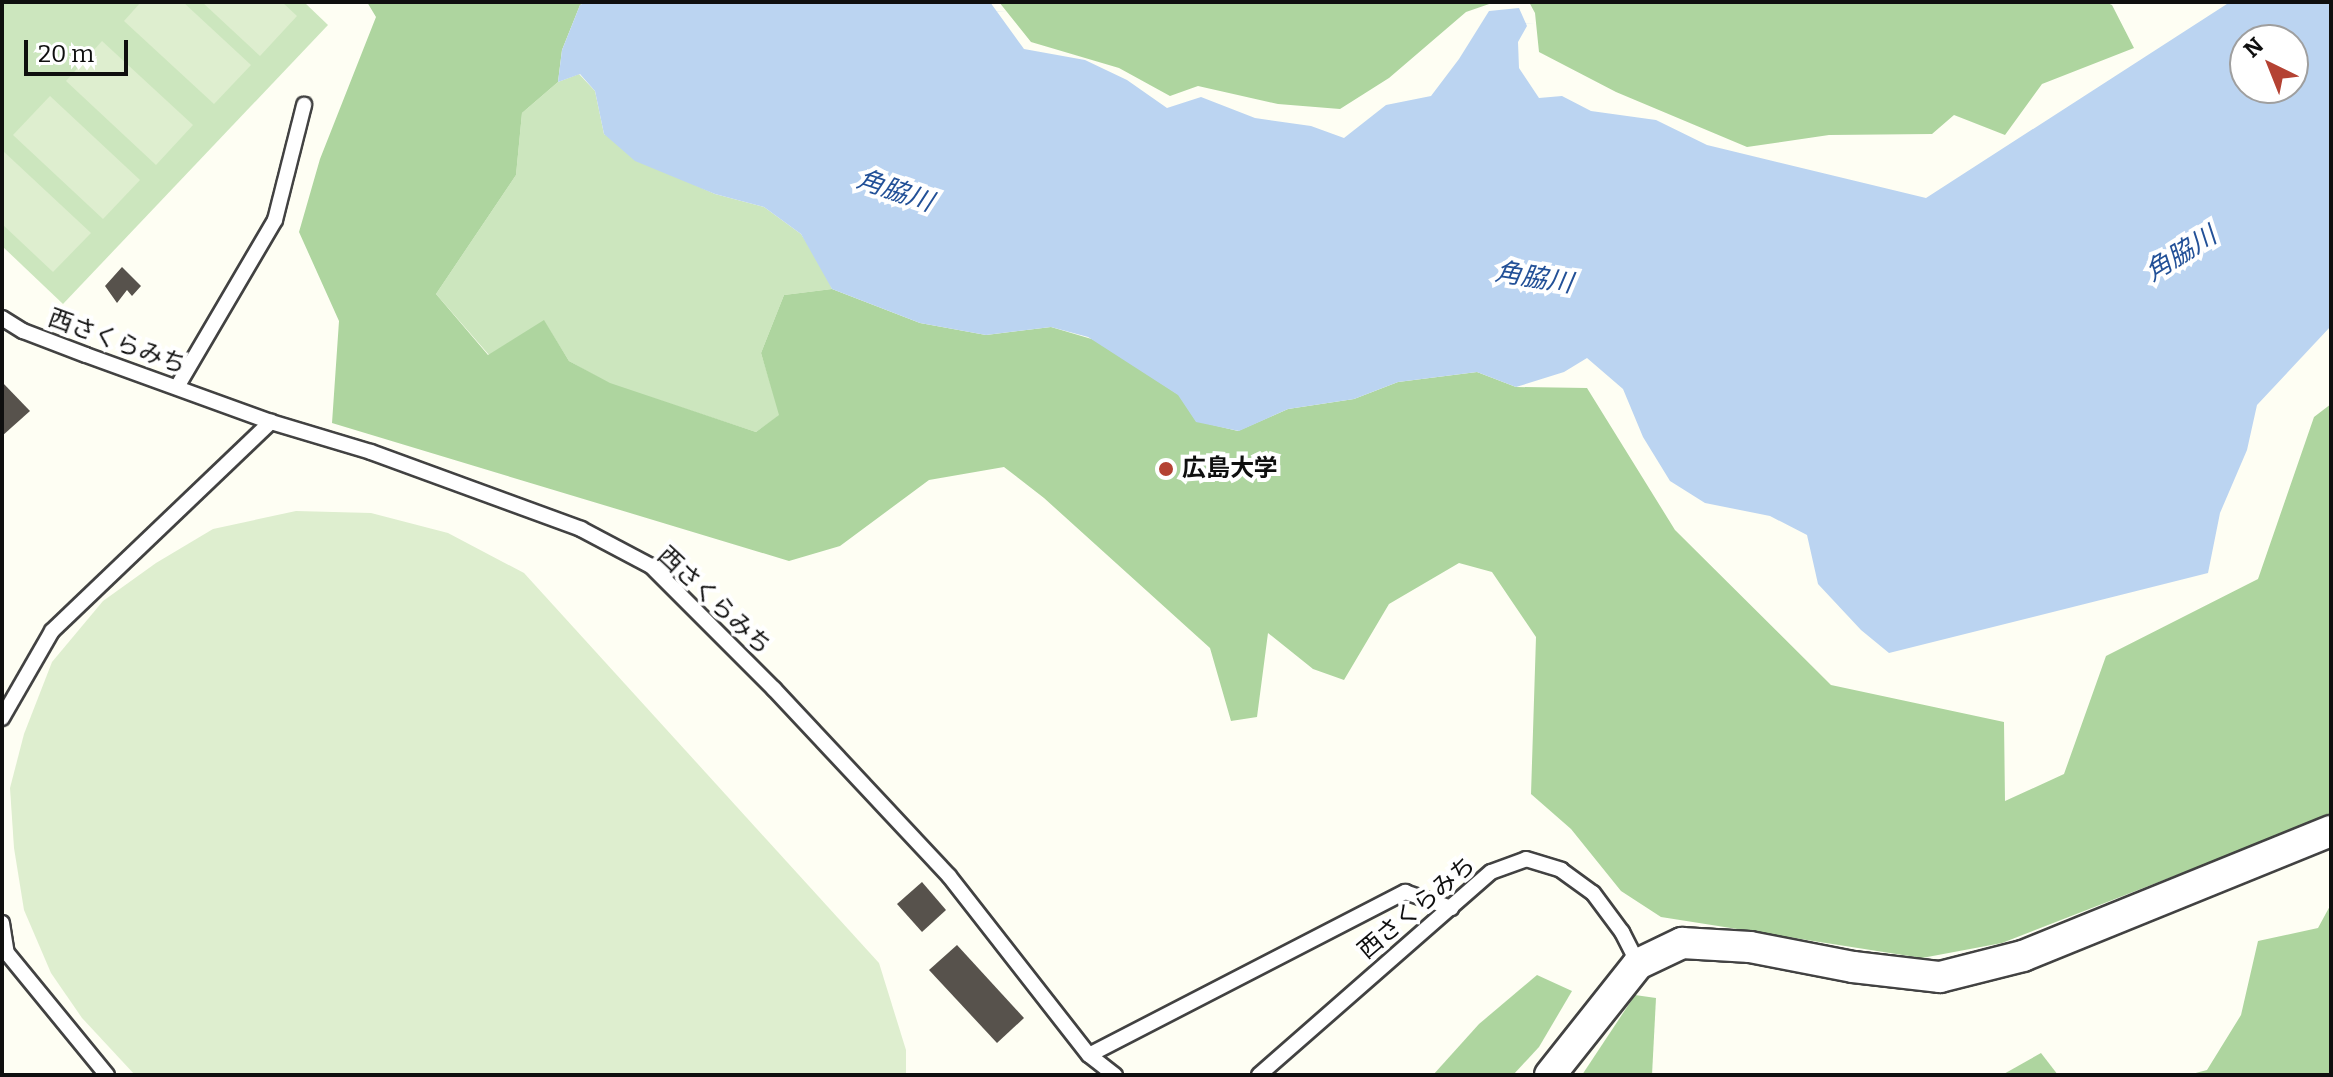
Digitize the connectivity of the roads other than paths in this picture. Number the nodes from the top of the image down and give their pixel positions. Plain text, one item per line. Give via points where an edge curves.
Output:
1 (304, 105) dead end
2 (2, 318) edge
3 (177, 387) junction
4 (271, 422) junction
5 (2, 718) edge
6 (2331, 831) edge
7 (1451, 908) junction
8 (2, 923) edge
9 (1638, 964) junction
10 (1089, 1055) junction
11 (107, 1075) edge
12 (1115, 1075) edge
13 (1259, 1075) edge
14 (1550, 1075) edge

1 - 3 lane via 275,220
2 - 3 lane, 西さくらみち via 23,331
3 - 4 lane, 西さくらみち
4 - 5 lane via 52,631
4 - 10 lane, 西さくらみち via 371,452 581,529 651,566 949,876
6 - 9 street via 2023,956 1940,977 1750,947 1682,943
7 - 9 lane, 西さくらみち via 1491,872 1526,859 1561,870 1593,893
7 - 10 lane via 1405,892
7 - 13 lane, 西さくらみち
8 - 11 lane via 7,953
9 - 14 street
10 - 12 lane, 西さくらみち

